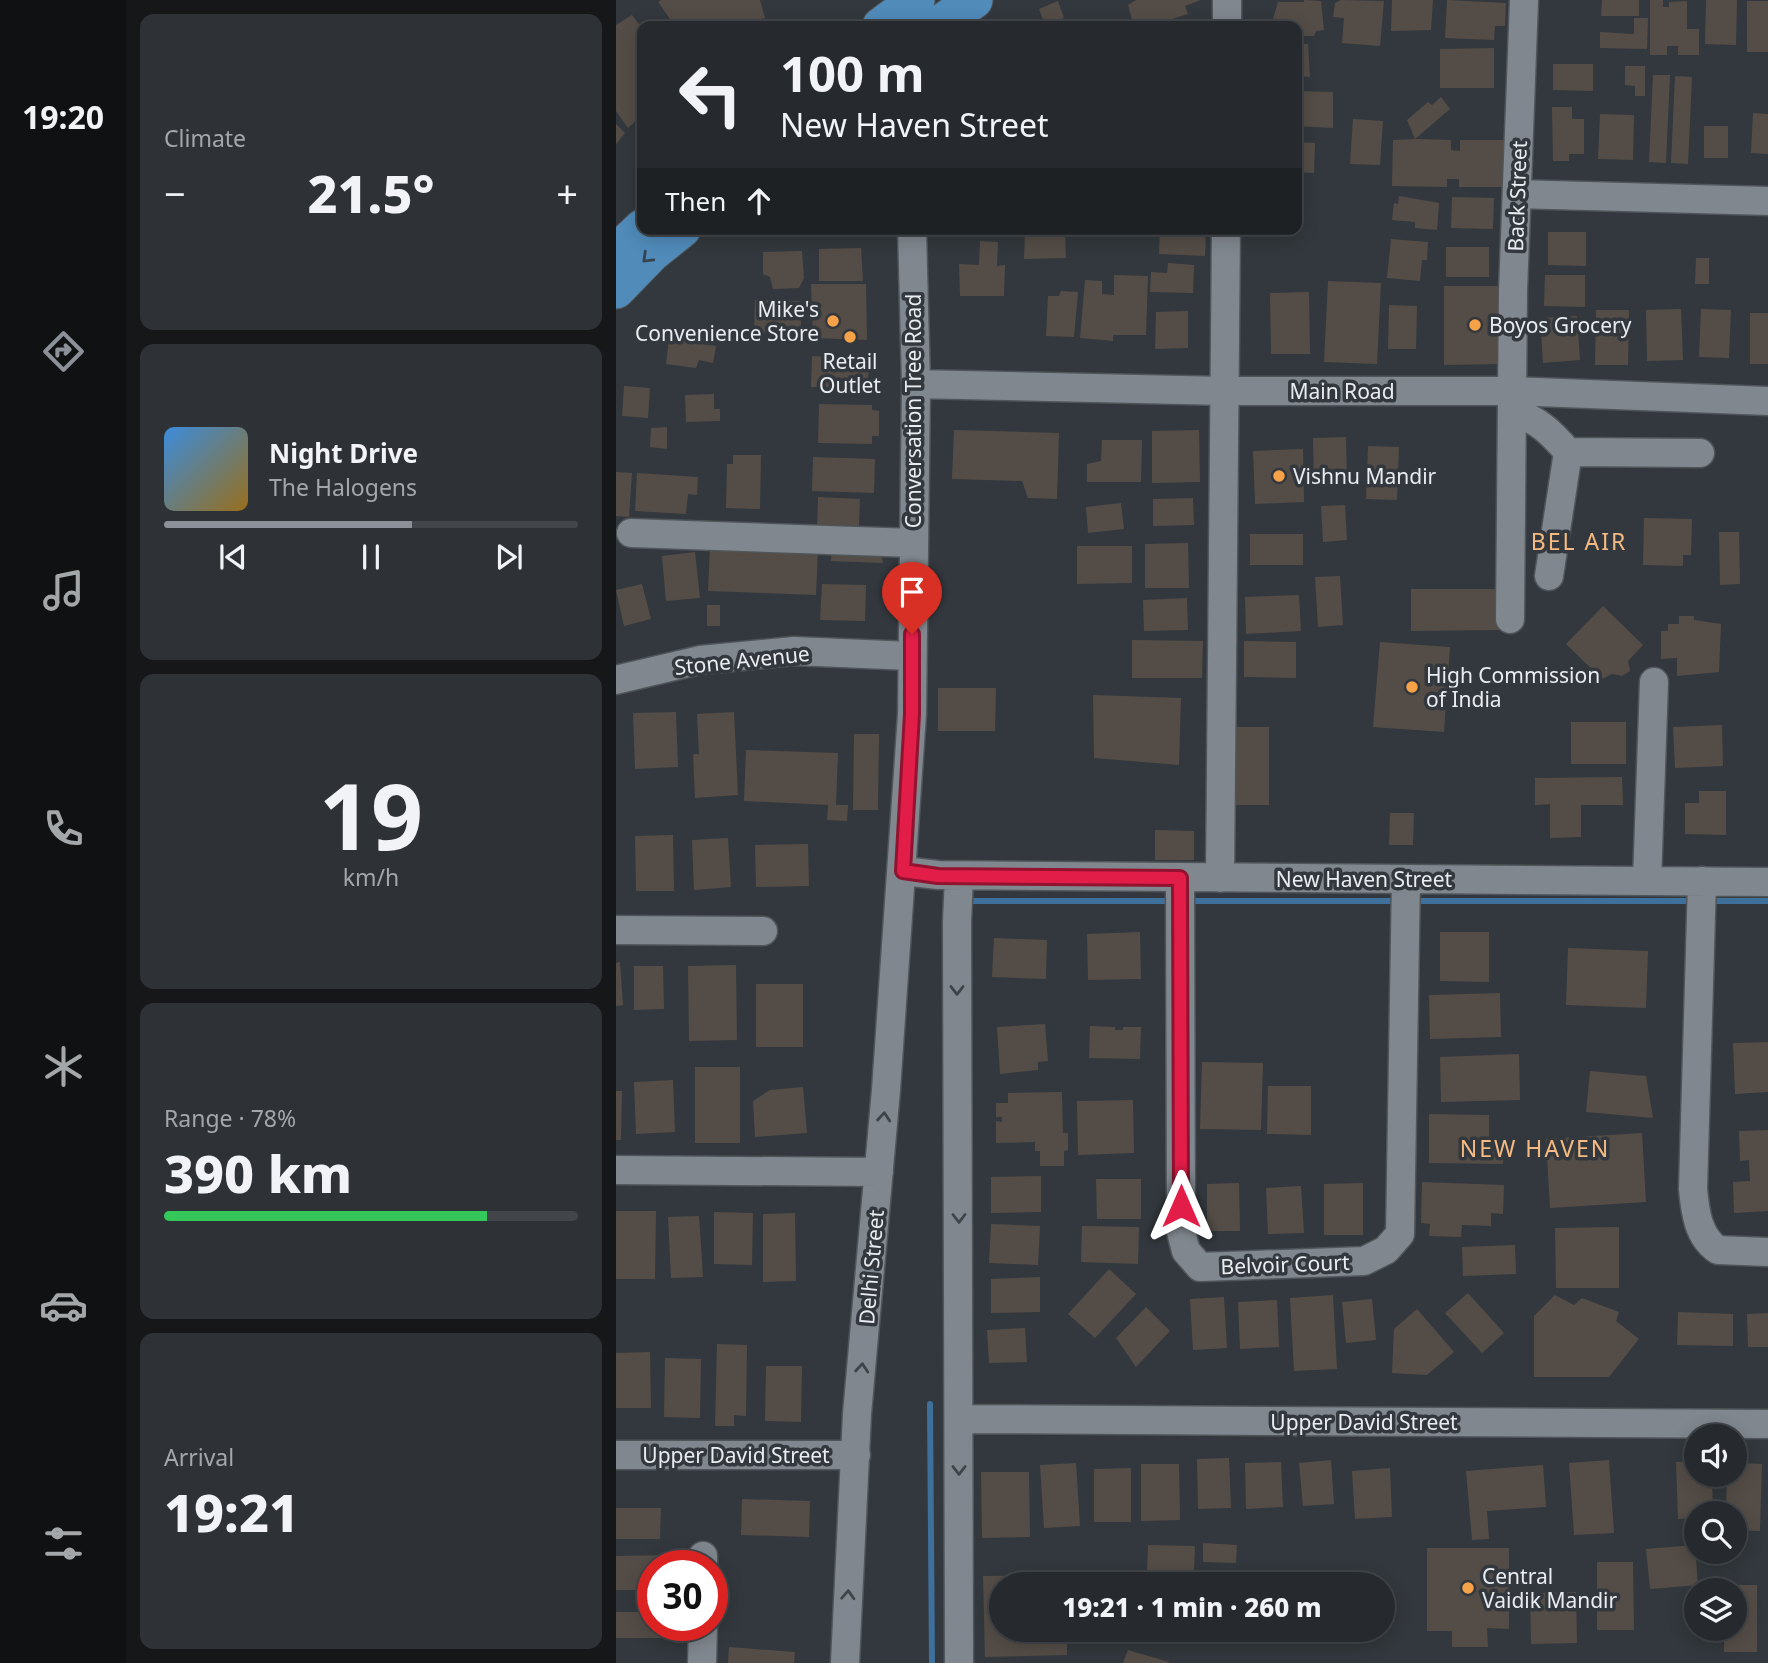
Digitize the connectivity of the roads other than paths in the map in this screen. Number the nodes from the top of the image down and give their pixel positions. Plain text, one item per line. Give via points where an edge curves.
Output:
1 (974, 0) edge
2 (1227, 0) edge
3 (1524, 0) edge
4 (944, 21) edge
5 (1227, 21) edge
6 (1519, 194) junction
7 (1768, 201) edge
8 (637, 233) edge
9 (674, 235) edge
10 (912, 235) edge
11 (1226, 235) edge
12 (616, 253) edge
13 (616, 290) edge
14 (916, 384) junction
15 (1225, 391) junction
16 (1512, 401) junction
17 (1768, 401) edge
18 (1569, 452) junction
19 (1700, 453) dead end
20 (631, 533) dead end
21 (914, 543) junction
22 (1549, 576) dead end
23 (1510, 619) dead end
24 (911, 656) junction
25 (616, 680) edge
26 (1654, 682) dead end
27 (903, 871) junction
28 (1180, 878) junction
29 (1220, 878) junction
30 (1406, 880) junction
31 (1647, 881) junction
32 (959, 882) junction
33 (1768, 882) edge
34 (1702, 894) junction
35 (616, 930) edge
36 (763, 930) dead end
37 (616, 1170) edge
38 (879, 1172) junction
39 (1768, 1252) edge
40 (960, 1419) junction
41 (1768, 1424) edge
42 (616, 1455) edge
43 (856, 1455) junction
44 (703, 1641) edge
45 (702, 1663) edge
46 (845, 1663) edge
47 (958, 1663) edge

1 - 4 main road
2 - 5 street
3 - 6 street, Back Street
6 - 7 street
6 - 16 street, Back Street
8 - 12 main road
9 -> 13 main road
10 - 14 street, Conversation Tree Road
11 - 15 street
14 - 15 street, Main Road
14 - 21 street, Conversation Tree Road
15 - 16 street, Main Road
15 - 29 street
16 - 17 street, Main Road
16 - 18 street
16 - 23 street, Back Street
18 - 19 street
18 - 22 street
20 - 21 street
21 - 24 street, Conversation Tree Road
24 - 25 street, Stone Avenue via 794,651 700,660
24 - 27 street, Conversation Tree Road
26 - 31 street
27 - 32 street
38 -> 27 street, Delhi Street
28 - 29 street, New Haven Street
28 - 30 street, Belvoir Court via 1181,1232 1186,1251 1200,1267 1364,1261 1386,1250 1400,1234
28 - 32 street, New Haven Street
29 - 30 street, New Haven Street
30 - 31 street, New Haven Street
31 - 34 street, New Haven Street
32 -> 40 street
33 - 34 street, New Haven Street
34 - 39 street via 1695,1207 1705,1238 1718,1250
35 - 36 street
37 - 38 street
43 -> 38 street, Delhi Street
40 - 41 street, Upper David Street
40 -> 47 street
42 - 43 street, Upper David Street
46 -> 43 street, Delhi Street
44 - 45 street

